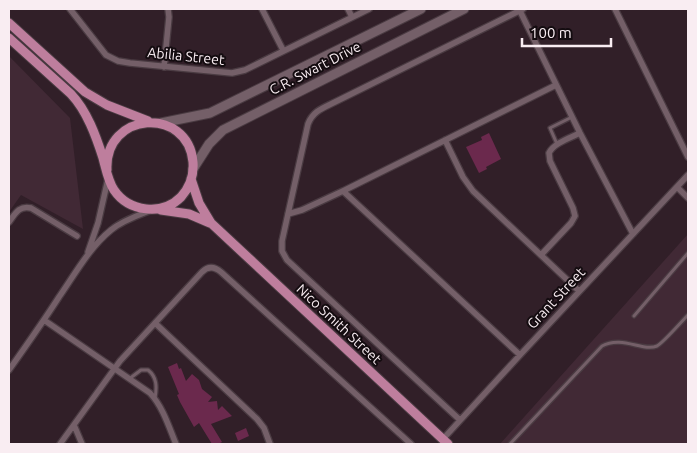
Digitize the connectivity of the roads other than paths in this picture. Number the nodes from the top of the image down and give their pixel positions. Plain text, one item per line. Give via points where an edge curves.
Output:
1 (70, 9) edge
2 (168, 9) edge
3 (262, 9) edge
4 (348, 9) edge
5 (369, 9) edge
6 (421, 9) edge
7 (464, 9) edge
8 (521, 9) edge
9 (615, 9) edge
10 (352, 17) junction
11 (9, 24) edge
12 (9, 38) edge
13 (283, 50) junction
14 (164, 67) junction
15 (556, 84) junction
16 (572, 116) junction
17 (149, 122) junction
18 (161, 123) junction
19 (580, 133) junction
20 (445, 140) junction
21 (558, 145) junction
22 (688, 157) edge
23 (193, 169) junction
24 (108, 174) junction
25 (688, 175) edge
26 (192, 179) junction
27 (677, 187) junction
28 (343, 191) junction
29 (688, 198) edge
30 (154, 209) junction
31 (288, 214) junction
32 (9, 222) edge
33 (211, 223) junction
34 (633, 234) junction
35 (77, 236) dead end
36 (688, 253) edge
37 (88, 254) junction
38 (541, 255) junction
39 (579, 291) junction
40 (688, 314) edge
41 (634, 316) dead end
42 (44, 320) junction
43 (155, 323) junction
44 (520, 354) junction
45 (114, 369) junction
46 (9, 370) edge
47 (129, 379) junction
48 (155, 399) junction
49 (460, 420) junction
50 (74, 425) junction
51 (446, 442) edge
52 (60, 444) edge
53 (82, 444) edge
54 (176, 444) edge
55 (270, 444) edge
56 (411, 444) edge
57 (510, 444) edge

1 - 14 street, Abilia Street via 110,58
2 - 14 street
3 - 13 street
4 - 10 street
5 - 10 street, Abilia Street
6 - 18 main road, C.R. Swart Drive via 215,111
7 - 23 main road, C.R. Swart Drive via 224,130 208,144
8 - 15 street
8 - 31 street via 318,111 310,118
9 - 22 street
10 - 13 street, Abilia Street
11 - 17 main road via 85,92
12 - 24 main road via 78,103 100,148
13 - 14 street, Abilia Street via 235,73
15 - 16 street
15 - 20 street
16 - 19 street
16 - 21 lane via 550,128
17 - 18 main road
17 - 24 main road via 131,126 118,136 109,151
18 - 23 main road via 185,139 192,153
19 - 21 street
19 - 34 street
20 - 28 street
20 - 38 street via 473,191
21 - 38 street via 550,151 549,158 575,216
23 - 26 main road
24 - 30 main road via 115,192 126,202
24 - 37 street
25 - 27 street, Grant Street
26 - 30 main road via 178,199
26 - 33 main road, Nico Smith Street via 199,203
27 - 29 street
27 - 34 street, Grant Street
28 - 31 street
28 - 44 street
30 - 33 main road, Nico Smith Street via 184,213
30 - 37 street via 116,226
31 - 49 street via 282,241 282,251 287,260
32 - 35 street via 19,209 28,207
33 - 51 main road, Nico Smith Street
34 - 39 street, Grant Street
36 - 41 lane
37 - 42 street
38 - 39 street
39 - 44 street, Grant Street
40 - 57 lane via 656,346 616,342 602,346
42 - 45 street
42 - 46 street
43 - 45 street
43 - 55 street via 257,418
43 - 56 street via 204,270 217,268
44 - 49 street, Grant Street
45 - 47 street
45 - 50 street
47 - 48 street
47 - 48 lane via 141,370 148,370 156,381
48 - 54 street
49 - 51 street, Grant Street
50 - 52 street
50 - 53 street

